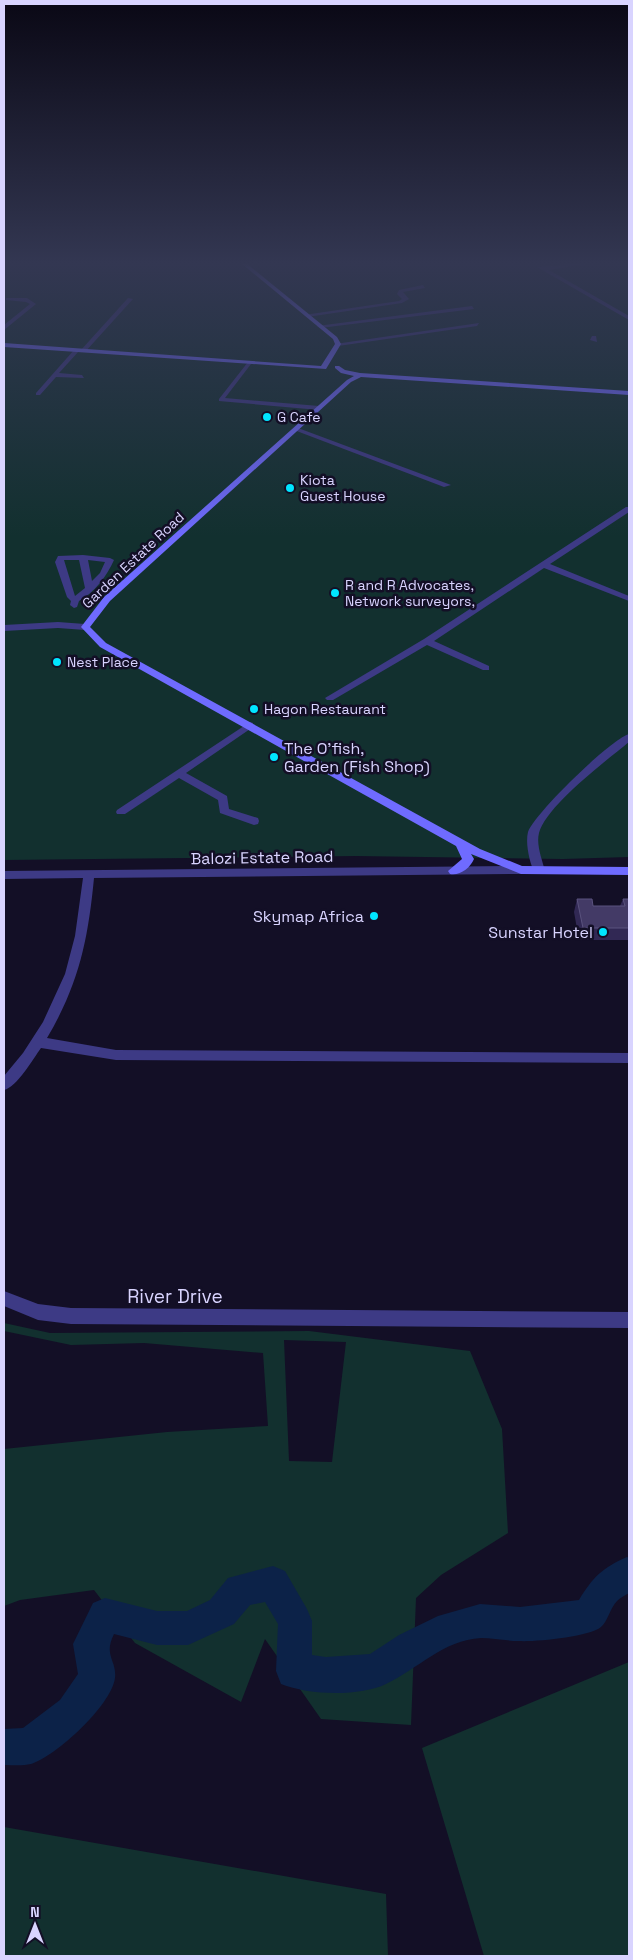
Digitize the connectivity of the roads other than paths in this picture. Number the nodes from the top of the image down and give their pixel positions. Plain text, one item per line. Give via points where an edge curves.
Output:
1 (75, 354) edge
2 (124, 354) edge
3 (332, 354) edge
4 (329, 360) junction
5 (248, 364) junction
6 (336, 367) junction
7 (326, 368) junction
8 (54, 375) junction
9 (347, 375) junction
10 (82, 377) dead end
11 (629, 393) edge
12 (38, 394) dead end
13 (319, 408) junction
14 (296, 429) junction
15 (446, 485) dead end
16 (629, 509) edge
17 (83, 557) junction
18 (544, 566) junction
19 (89, 588) junction
20 (629, 600) edge
21 (74, 605) junction
22 (70, 625) junction
23 (85, 627) junction
24 (4, 628) edge
25 (427, 640) junction
26 (486, 668) dead end
27 (330, 698) dead end
28 (250, 725) junction
29 (629, 737) edge
30 (178, 774) junction
31 (121, 812) dead end
32 (254, 821) dead end
33 (460, 844) junction
34 (520, 870) junction
35 (454, 871) junction
36 (539, 871) junction
37 (629, 871) edge
38 (4, 875) edge
39 (89, 876) junction
40 (39, 1042) junction
41 (629, 1058) edge
42 (4, 1085) edge
43 (4, 1298) edge
44 (629, 1320) edge

1 - 8 street
2 - 5 street
3 - 4 street
4 - 6 street
4 - 7 street
5 - 7 street
5 - 13 street via 222,400
6 - 7 street
6 - 9 street
7 - 9 street
8 - 10 street
8 - 12 street
9 - 11 street
9 - 13 street, Garden Estate Road
13 - 14 street, Garden Estate Road
14 - 15 street
14 - 23 street, Garden Estate Road via 107,599
16 - 18 street
17 - 19 street
17 - 19 street via 110,560 104,574
17 - 21 street via 61,558 59,562
18 - 20 street
18 - 25 street
19 - 21 street
21 - 22 street
22 - 23 street
22 - 24 street
23 - 28 street, Garden Estate Road via 103,645
25 - 26 street
25 - 27 street
28 - 30 street
28 - 33 street, Garden Estate Road
29 - 36 street via 542,816 534,832
30 - 31 street
30 - 32 street via 223,798 224,811
33 - 34 street, Garden Estate Road
33 - 35 street via 468,859
34 - 35 street, Balozi Estate Road
34 - 36 street, Garden Estate Road
35 - 39 street, Balozi Estate Road
36 - 37 street, Garden Estate Road
38 - 39 street, Balozi Estate Road
39 - 40 street via 78,954
40 - 41 street via 116,1055
40 - 42 street
43 - 44 street, River Drive via 55,1315

